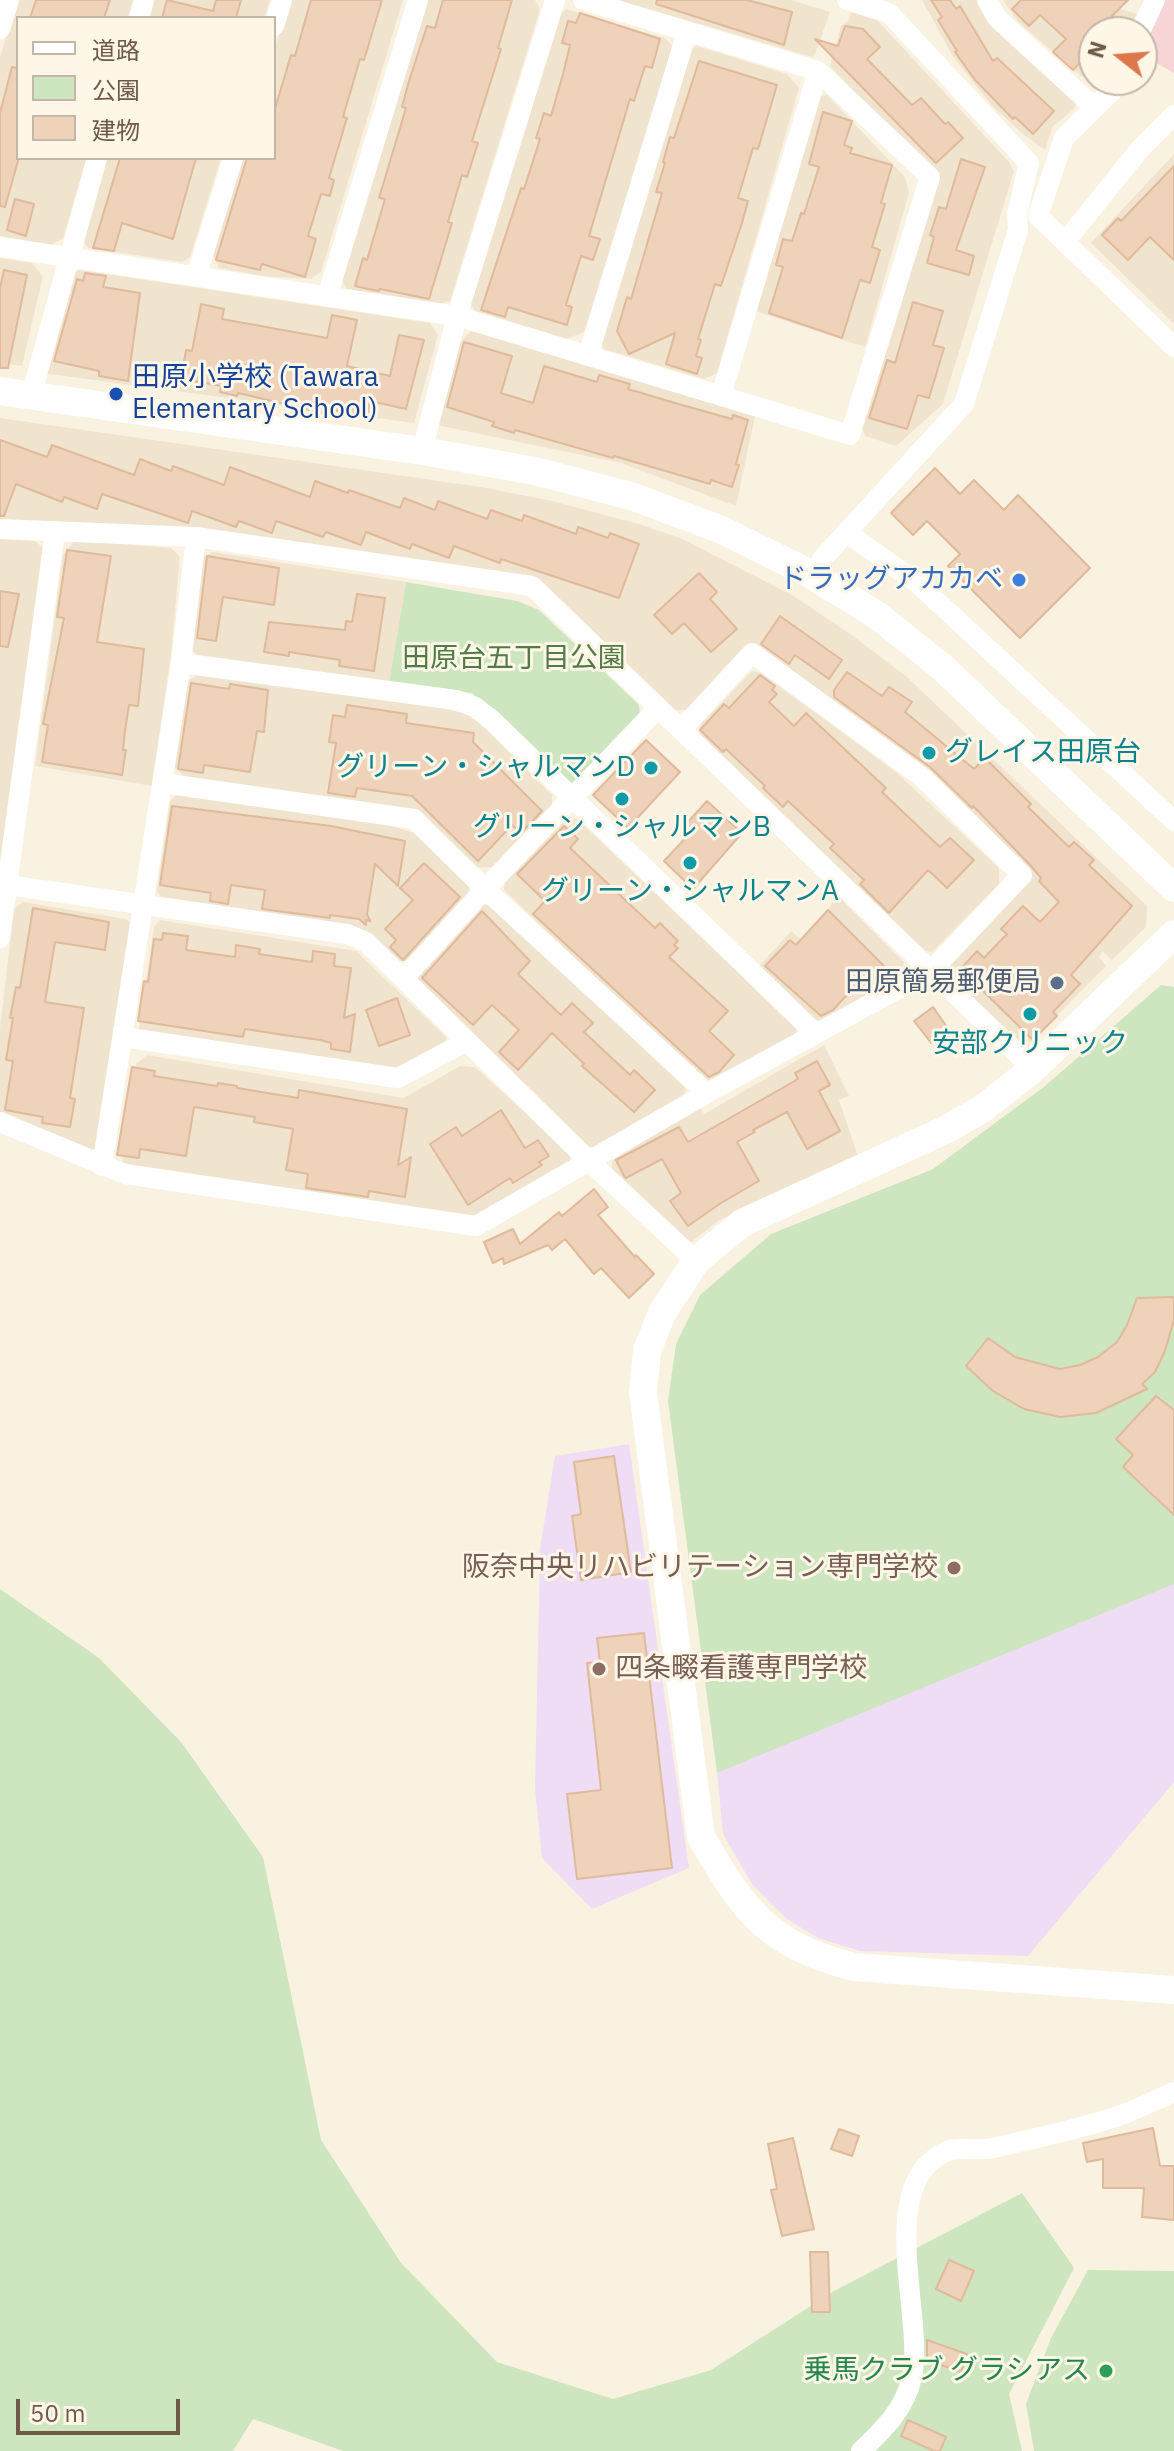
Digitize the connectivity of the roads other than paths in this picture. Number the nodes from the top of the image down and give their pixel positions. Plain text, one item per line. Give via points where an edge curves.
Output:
1 (9, 0) edge
2 (282, 0) edge
3 (418, 0) edge
4 (555, 0) edge
5 (583, 0) edge
6 (847, 0) edge
7 (987, 0) edge
8 (276, 20) edge
9 (0, 29) edge
10 (687, 32) junction
11 (818, 71) junction
12 (1107, 96) edge
13 (1095, 108) junction
14 (1174, 115) edge
15 (96, 160) edge
16 (232, 160) edge
17 (1065, 242) junction
18 (0, 247) edge
19 (68, 258) junction
20 (196, 277) junction
21 (327, 297) junction
22 (457, 316) junction
23 (1174, 347) edge
24 (588, 356) junction
25 (0, 391) edge
26 (31, 396) junction
27 (721, 396) junction
28 (422, 451) junction
29 (0, 529) edge
30 (55, 531) junction
31 (846, 532) junction
32 (196, 537) junction
33 (822, 559) dead end
34 (181, 663) junction
35 (658, 708) junction
36 (681, 730) junction
37 (162, 783) junction
38 (571, 799) junction
39 (1174, 821) edge
40 (4, 884) edge
41 (1174, 888) edge
42 (485, 889) junction
43 (144, 905) junction
44 (1174, 934) edge
45 (0, 938) edge
46 (931, 971) junction
47 (404, 978) junction
48 (815, 1033) junction
49 (123, 1037) junction
50 (467, 1041) junction
51 (1033, 1069) junction
52 (707, 1093) junction
53 (0, 1122) edge
54 (589, 1161) junction
55 (102, 1166) junction
56 (696, 1261) junction
57 (1174, 1990) edge
58 (1174, 2092) edge
59 (861, 2451) edge

1 - 9 street
2 - 8 street
3 - 21 street
4 - 22 street
5 - 10 street
6 - 31 street via 889,13 1029,163 1018,230 964,404
7 - 13 street via 997,18
10 - 11 street
10 - 24 street
11 - 27 street
11 - 27 street via 930,177 850,435
12 - 13 street
13 - 17 street via 1064,138 1038,216
14 - 17 street
15 - 19 street
16 - 20 street
17 - 23 street
18 - 19 street
19 - 20 street
19 - 26 street
20 - 21 street
21 - 22 street
22 - 24 street
22 - 28 street
24 - 27 street
25 - 26 street
26 - 28 street
28 - 41 street via 535,471 634,497 722,530 809,573 878,616 942,667
29 - 30 street
30 - 32 street
30 - 40 street
31 - 33 street
31 - 39 street via 916,582
32 - 34 street
32 - 35 street via 532,586
34 - 37 street
34 - 38 street via 456,700 492,720
35 - 36 street
35 - 38 street
36 - 46 street
36 - 46 street via 752,653 922,777 1022,875
37 - 42 street via 414,819
37 - 43 street
38 - 42 street
38 - 48 street
40 - 43 street
40 - 45 street
42 - 47 street
42 - 52 street
43 - 47 street via 347,934 366,942
43 - 49 street
44 - 51 street
46 - 48 street
46 - 51 street
47 - 50 street
48 - 52 street
49 - 50 street via 398,1078
49 - 55 street
50 - 54 street
51 - 56 street via 945,1130 742,1223
52 - 54 street
53 - 55 street
54 - 55 street via 476,1226 125,1174
54 - 56 street
56 - 57 street via 662,1313 647,1351 643,1392 701,1837 729,1885 782,1940 817,1958 854,1967
58 - 59 street via 1103,2120 988,2149 946,2151 923,2170 911,2195 904,2235 914,2335 912,2377 892,2422

